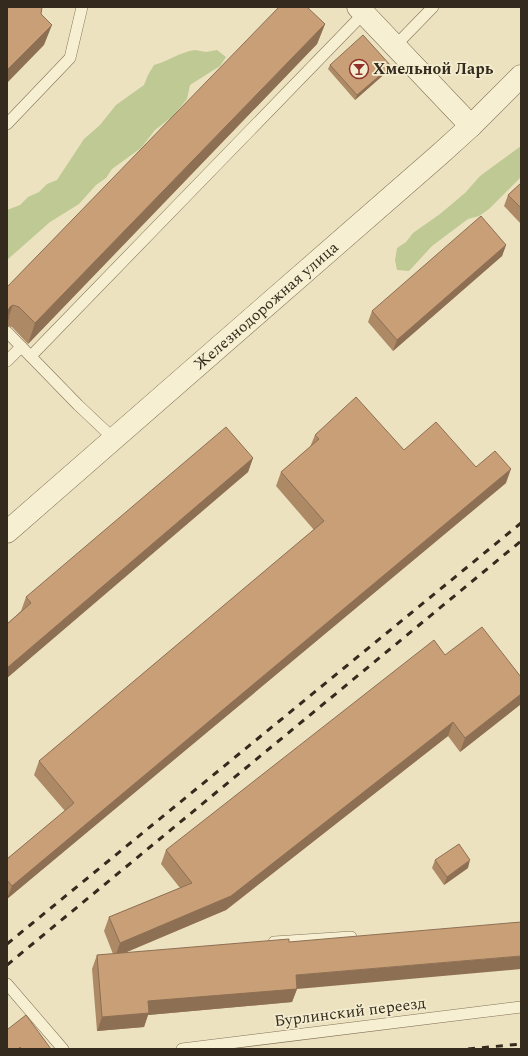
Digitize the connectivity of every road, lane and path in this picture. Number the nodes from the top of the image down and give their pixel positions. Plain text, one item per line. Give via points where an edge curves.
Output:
1 (82, 7) edge
2 (432, 7) edge
3 (361, 10) edge
4 (395, 46) junction
5 (521, 76) edge
6 (7, 124) edge
7 (471, 126) junction
8 (7, 332) edge
9 (21, 347) junction
10 (31, 356) junction
11 (7, 360) edge
12 (113, 438) junction
13 (7, 532) edge
14 (362, 936) edge
15 (260, 943) edge
16 (7, 984) edge
17 (521, 1007) edge
18 (62, 1049) edge
19 (182, 1049) edge

1 - 6 lane via 70,58
2 - 4 lane
3 - 4 street
3 - 10 lane
4 - 7 street
5 - 7 street, Железнодорожная улица
7 - 12 street, Железнодорожная улица
8 - 9 lane
9 - 10 lane
9 - 11 lane
10 - 12 lane
12 - 13 street, Железнодорожная улица
14 - 15 lane
16 - 18 lane
17 - 19 lane, Бурлинский переезд

